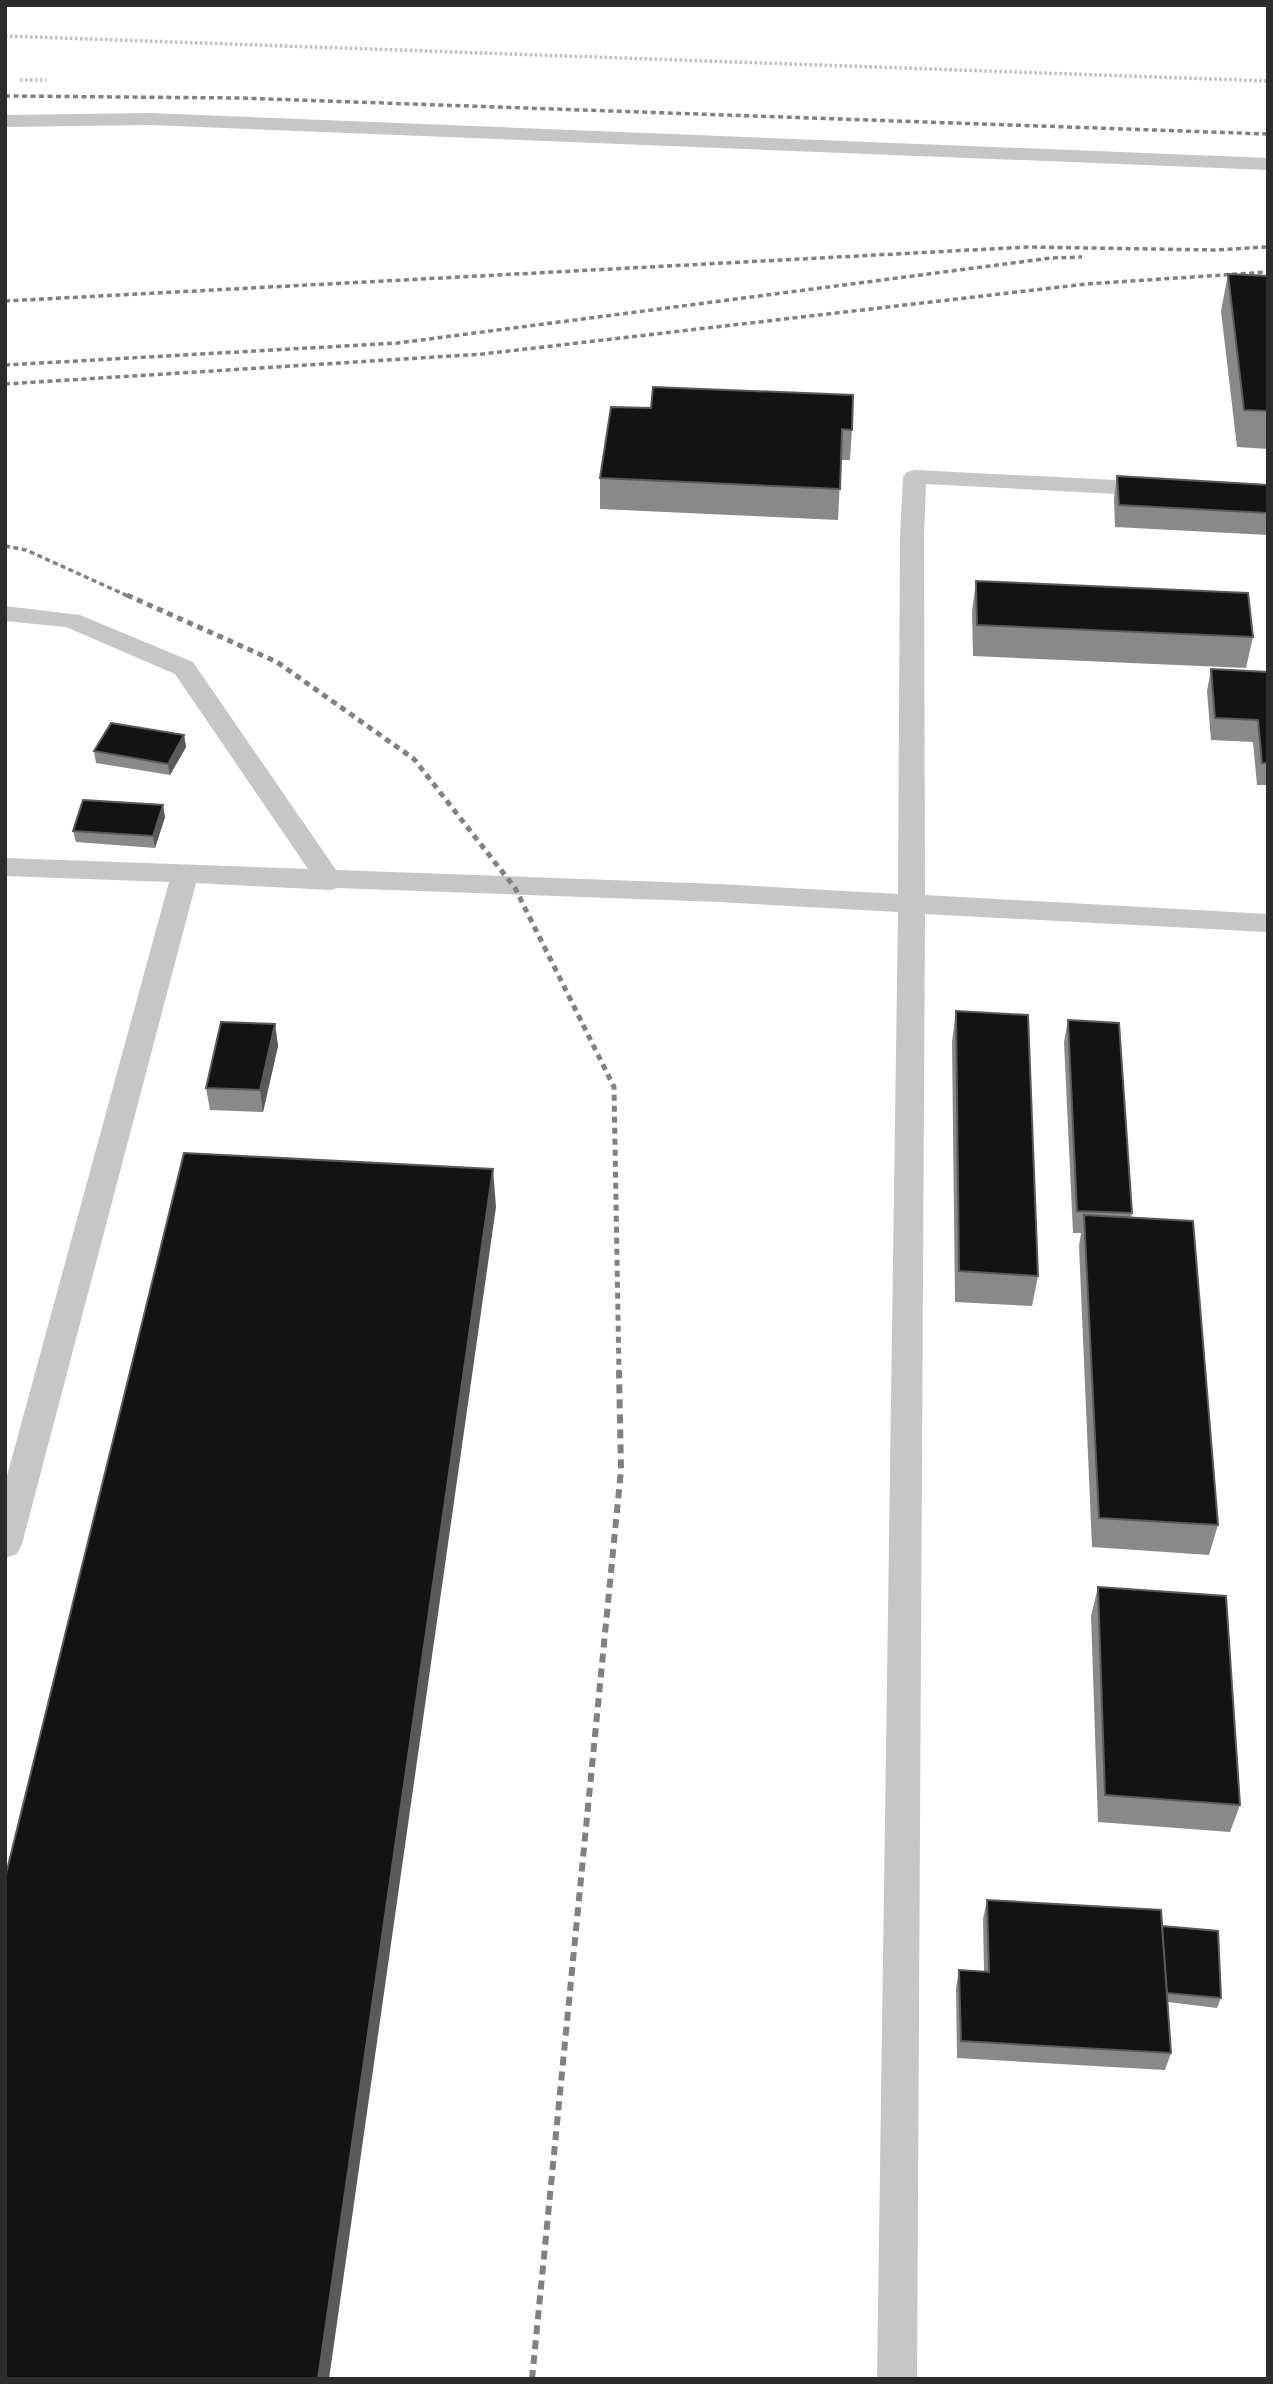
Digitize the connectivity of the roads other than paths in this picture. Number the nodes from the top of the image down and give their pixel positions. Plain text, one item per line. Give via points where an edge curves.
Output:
1 (5, 121) edge
2 (1268, 164) edge
3 (1173, 490) edge
4 (5, 613) edge
5 (5, 867) edge
6 (185, 874) junction
7 (330, 881) junction
8 (910, 903) junction
9 (1268, 923) edge
10 (5, 1544) edge
11 (897, 2379) edge

1 - 2 lane via 149,119
3 - 8 lane via 915,477
4 - 7 lane via 71,620 184,668
5 - 6 lane
6 - 7 lane
6 - 10 lane
7 - 8 lane
8 - 9 lane
8 - 11 lane

